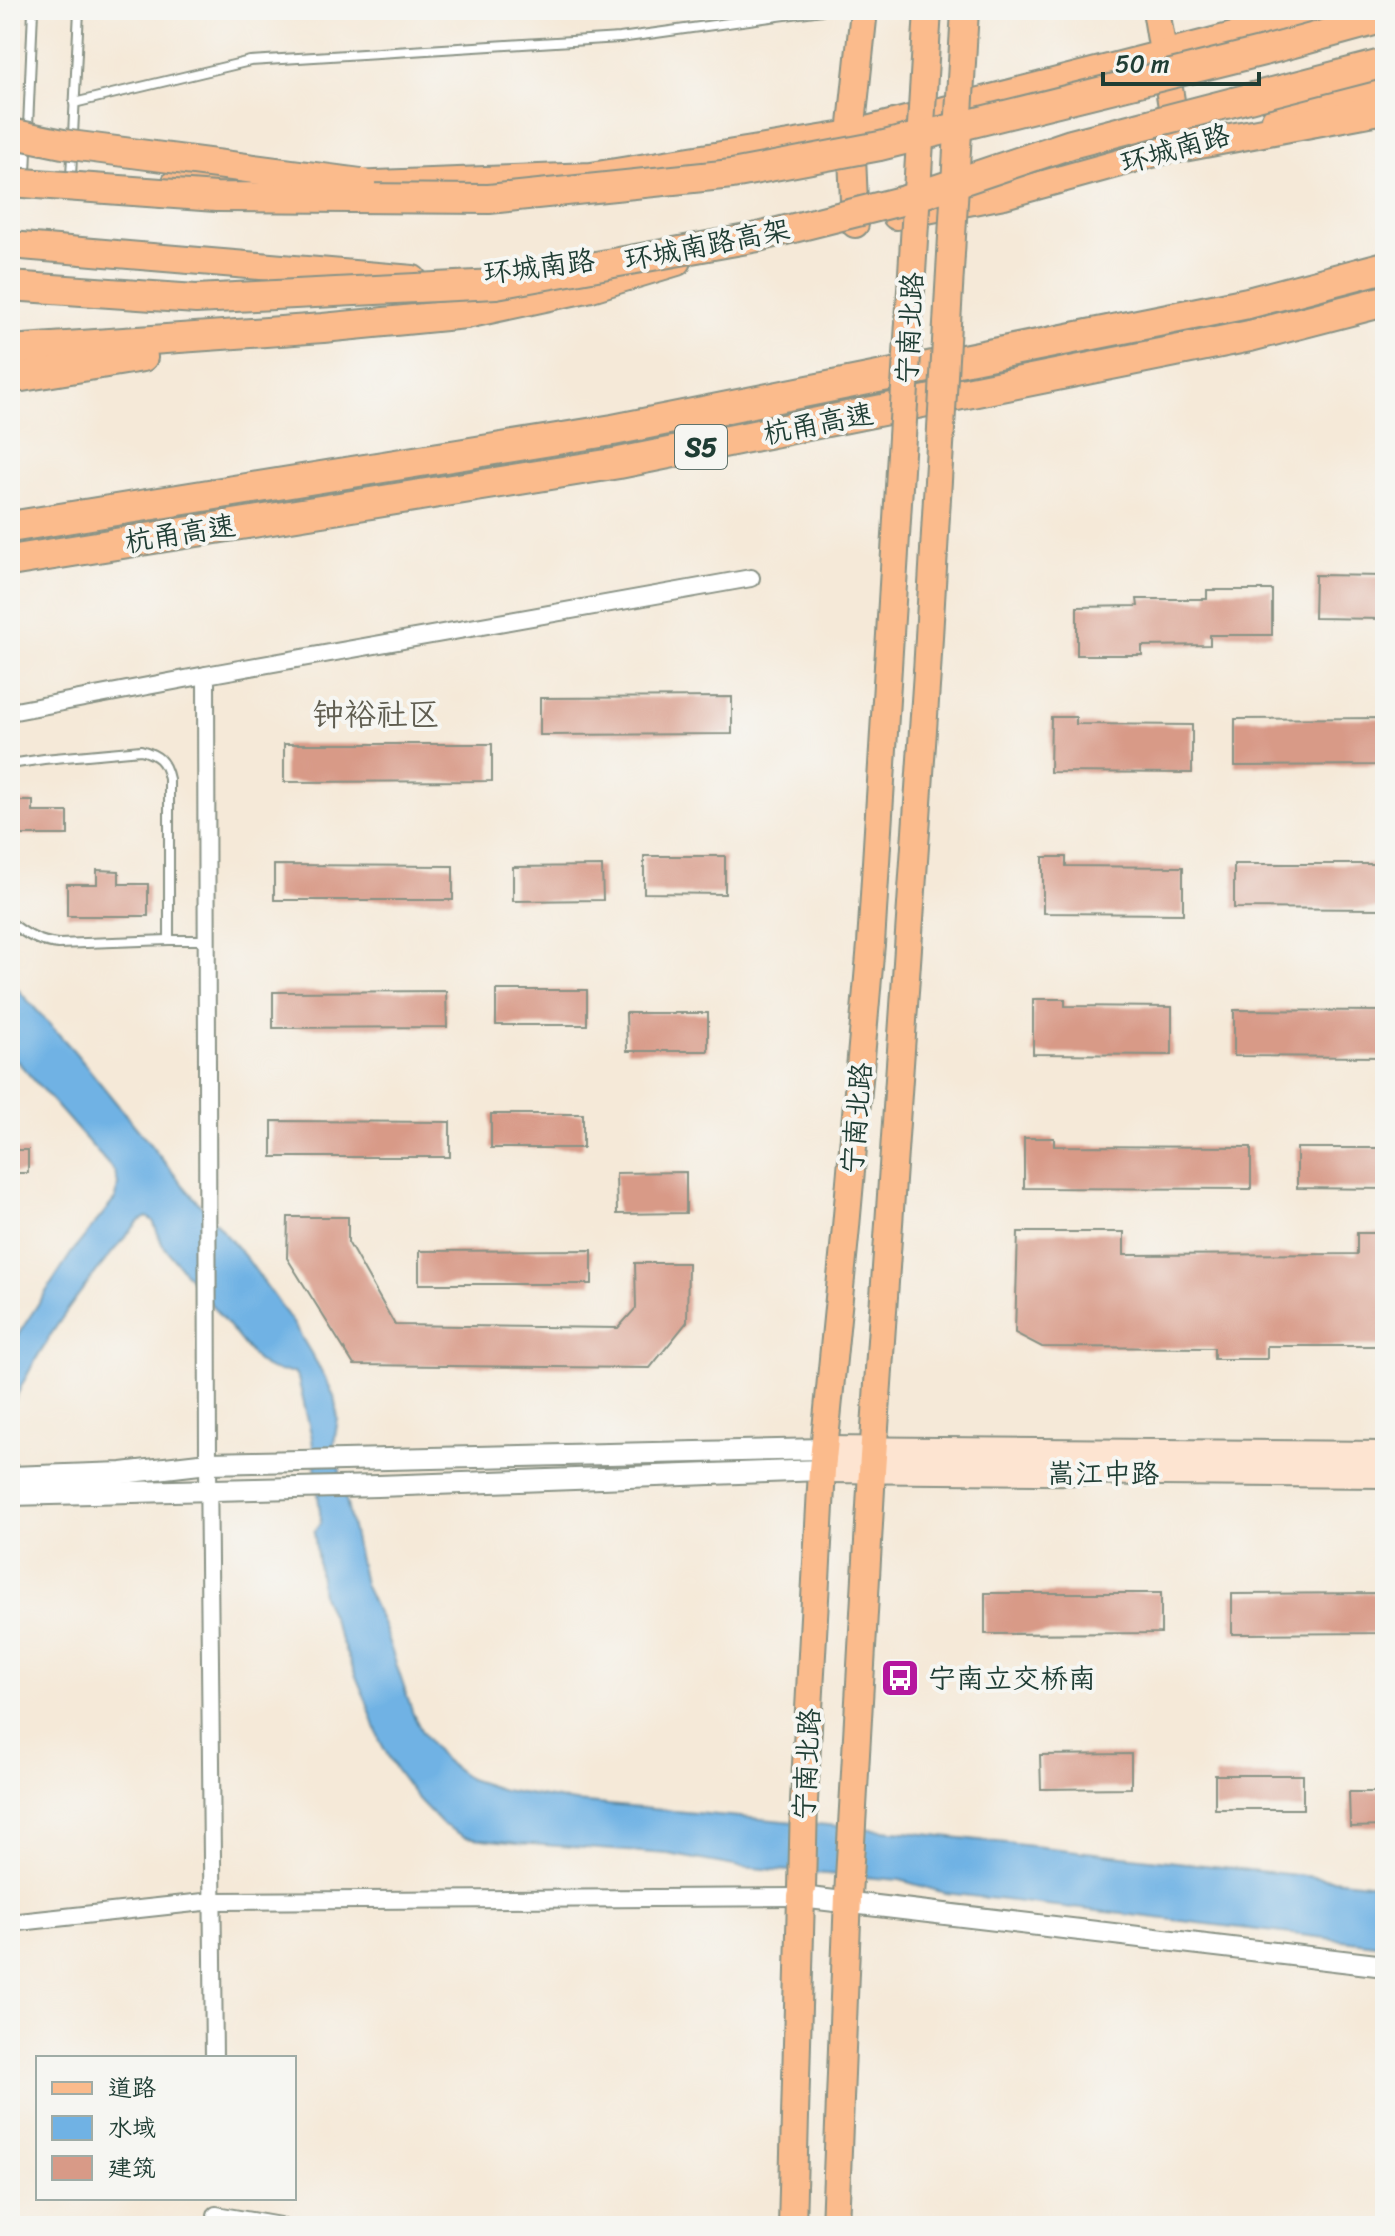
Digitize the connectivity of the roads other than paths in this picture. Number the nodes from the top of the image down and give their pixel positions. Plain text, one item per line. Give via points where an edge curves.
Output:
1 (33, 10) edge
2 (79, 10) edge
3 (822, 10) edge
4 (864, 10) edge
5 (928, 10) edge
6 (965, 10) edge
7 (1156, 10) edge
8 (1321, 10) edge
9 (1334, 10) edge
10 (1385, 18) edge
11 (1240, 35) junction
12 (1165, 54) junction
13 (1385, 63) edge
14 (1385, 87) edge
15 (74, 103) junction
16 (1385, 109) edge
17 (10, 133) edge
18 (851, 134) junction
19 (1178, 148) junction
20 (15, 176) edge
21 (71, 177) junction
22 (489, 199) junction
23 (855, 224) junction
24 (758, 237) junction
25 (10, 245) edge
26 (1385, 267) edge
27 (10, 286) edge
28 (1385, 301) edge
29 (323, 328) junction
30 (10, 350) edge
31 (10, 379) edge
32 (10, 527) edge
33 (10, 561) edge
34 (751, 578) dead end
35 (206, 675) junction
36 (10, 712) edge
37 (10, 764) edge
38 (10, 922) edge
39 (169, 940) junction
40 (207, 940) junction
41 (1385, 1454) edge
42 (823, 1459) junction
43 (873, 1460) junction
44 (208, 1463) junction
45 (1385, 1475) edge
46 (10, 1477) edge
47 (209, 1490) junction
48 (10, 1495) edge
49 (801, 1893) junction
50 (848, 1899) junction
51 (213, 1901) junction
52 (10, 1923) edge
53 (1385, 1966) edge
54 (214, 2056) edge
55 (216, 2200) edge
56 (216, 2221) edge
57 (280, 2226) edge
58 (792, 2226) edge
59 (835, 2226) edge

1 - 20 lane
2 - 15 lane
3 - 15 lane via 620,38 250,61
4 - 18 main road
5 - 42 main road, 宁南北路, bridge via 871,944
6 - 43 main road, 宁南北路, bridge
7 - 12 main road
8 - 11 main road
9 - 11 highway
10 - 22 highway, bridge via 880,146 732,174
11 - 12 main road
12 - 18 main road
12 - 19 main road
13 - 24 highway, 环城南路高架, bridge via 1071,144 905,200
14 - 19 main road, 环城南路
15 - 21 lane
16 - 19 highway
17 - 22 highway, bridge
18 - 21 main road via 591,176 348,185
18 - 23 main road
19 - 23 main road, 环城南路 via 1004,195
20 - 21 main road
20 - 22 highway, bridge via 216,197
23 - 25 main road, 环城南路 via 430,280
24 - 27 highway, 环城南路高架, bridge via 496,284 196,299
24 - 29 highway, bridge via 591,287 466,314
26 - 32 highway, 杭甬高速 / S5 via 1248,303 613,430
28 - 33 highway, 杭甬高速 / S5 via 1250,336 619,463
29 - 30 highway
29 - 31 highway
34 - 35 street
35 - 36 street
35 - 40 street
37 - 39 lane via 141,750 166,763
38 - 39 lane via 47,943
39 - 40 lane
40 - 44 street
41 - 43 main road, 嵩江中路
42 - 43 main road, 嵩江中路
42 - 44 street
42 - 47 street via 378,1486
42 - 49 main road, 宁南北路
43 - 45 main road, 嵩江中路
43 - 50 main road, 宁南北路
44 - 46 street
44 - 47 street
47 - 48 street
47 - 51 street
49 - 50 street
49 - 51 street
49 - 58 main road, 宁南北路
50 - 53 street
50 - 59 main road
51 - 52 street
51 - 54 street
55 - 56 street
56 - 57 street

